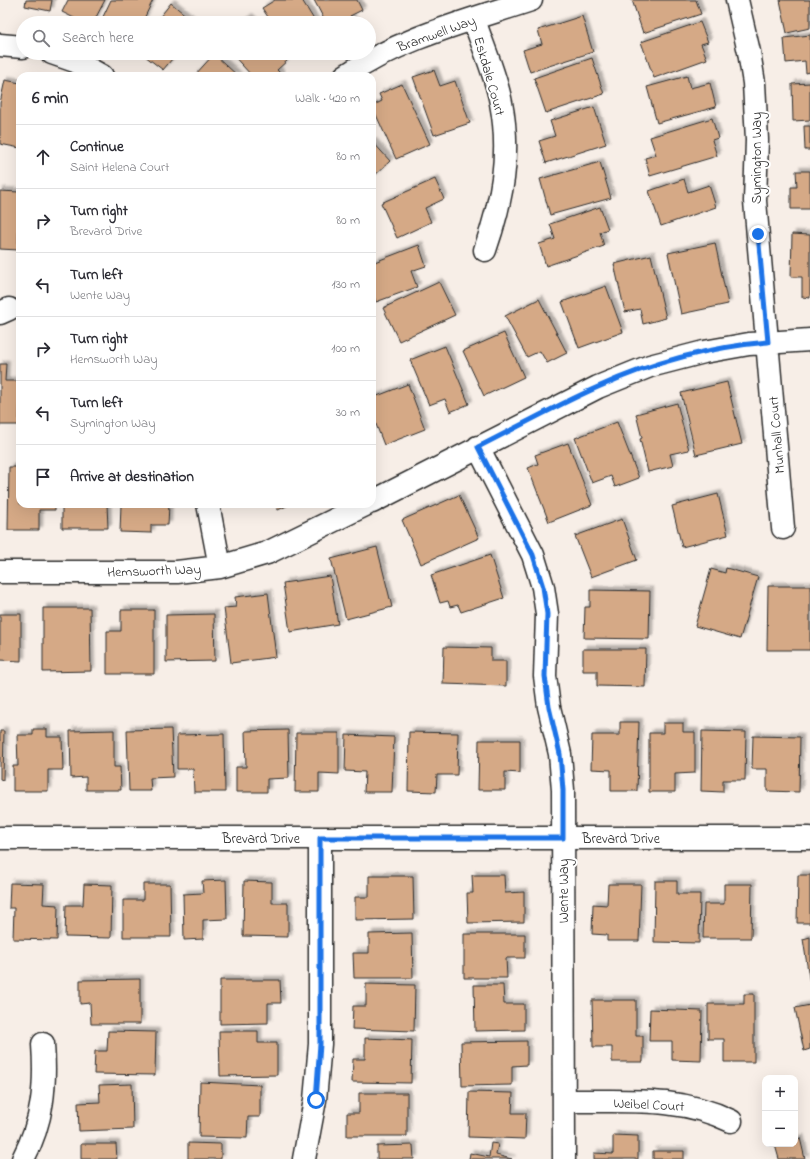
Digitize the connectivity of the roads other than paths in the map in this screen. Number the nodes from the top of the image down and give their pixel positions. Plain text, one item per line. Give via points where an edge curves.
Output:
1 (531, 0) edge
2 (737, 0) edge
3 (474, 20) junction
4 (0, 45) edge
5 (16, 46) edge
6 (376, 57) edge
7 (72, 60) edge
8 (371, 60) edge
9 (95, 72) edge
10 (351, 72) edge
11 (485, 250) dead end
12 (810, 340) edge
13 (768, 342) junction
14 (478, 447) junction
15 (376, 500) edge
16 (209, 508) edge
17 (359, 508) edge
18 (783, 528) dead end
19 (220, 567) junction
20 (0, 572) edge
21 (0, 838) edge
22 (320, 838) junction
23 (563, 838) junction
24 (810, 838) edge
25 (43, 1044) dead end
26 (564, 1101) junction
27 (731, 1121) dead end
28 (23, 1159) edge
29 (304, 1159) edge
30 (564, 1159) edge

1 - 3 street, Bramwell Way
2 - 13 street, Symington Way via 754,83 757,140 755,201
3 - 6 street, Bramwell Way via 396,47
3 - 11 street, Eskdale Court via 501,104 506,146 504,180 498,213
4 - 5 street
7 - 9 street
8 - 10 street, Bramwell Way
12 - 13 street
13 - 14 street via 704,352 650,366 598,387
13 - 18 street, Munhall Court
14 - 15 street
14 - 23 street, Wente Way via 533,555 543,587 547,614 545,676 560,754
16 - 19 street
17 - 19 street, Hemsworth Way via 267,553
19 - 20 street, Hemsworth Way via 176,572
21 - 22 street, Brevard Drive
22 - 23 street, Brevard Drive
22 - 29 street via 320,1044 316,1100
23 - 24 street, Brevard Drive
23 - 26 street, Wente Way
25 - 28 street via 45,1075 42,1110 32,1142
26 - 27 street, Weibel Court via 666,1102 693,1106
26 - 30 street, Wente Way

